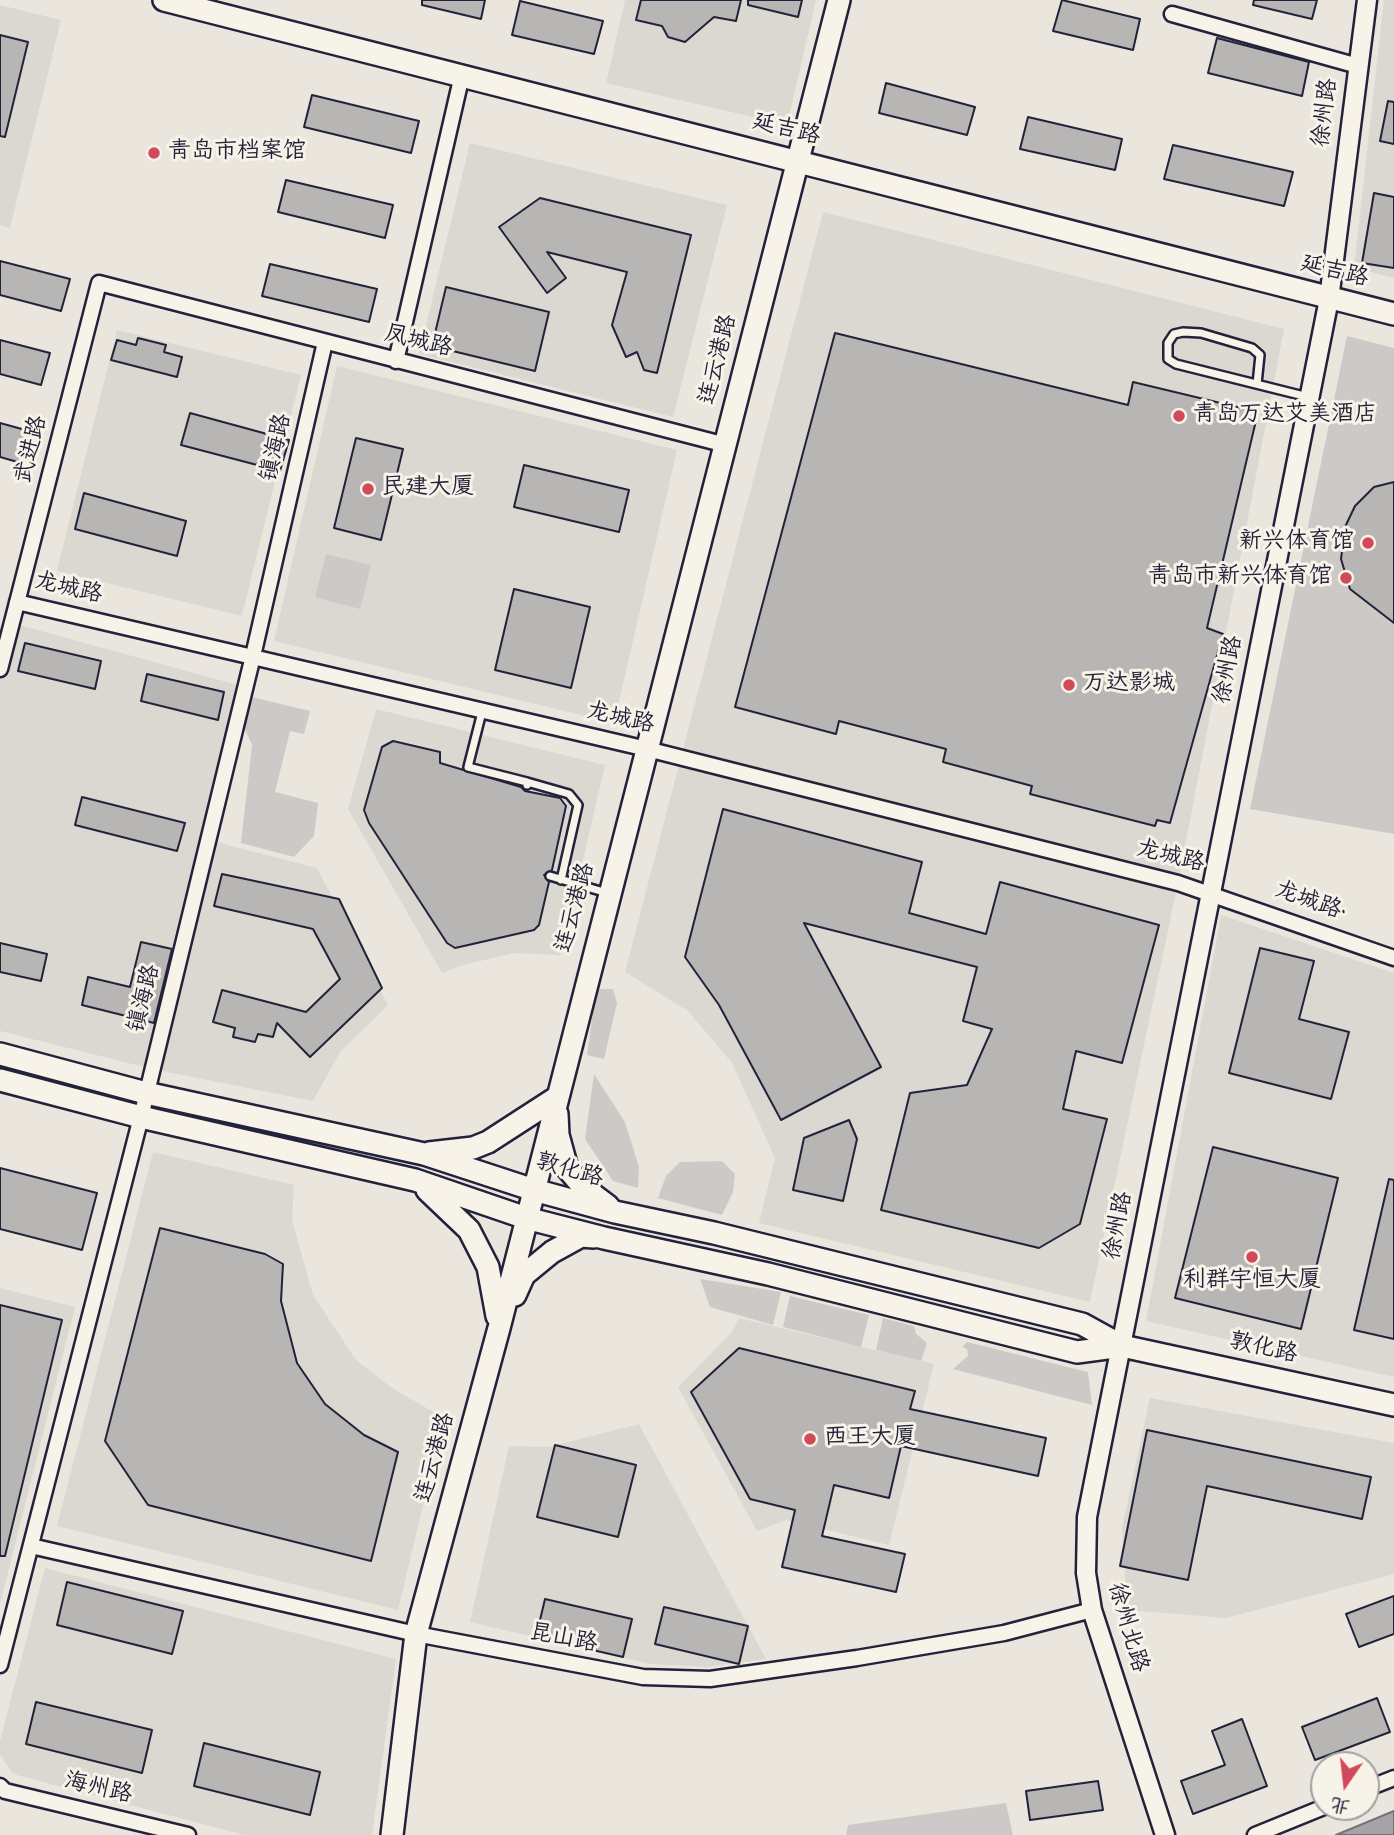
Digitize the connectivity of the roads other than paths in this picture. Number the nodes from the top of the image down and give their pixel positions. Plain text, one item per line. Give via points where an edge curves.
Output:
1 (164, 0) edge
2 (839, 0) edge
3 (1367, 0) edge
4 (1171, 15) dead end
5 (1358, 66) junction
6 (461, 75) junction
7 (796, 160) junction
8 (99, 284) joint
9 (1329, 299) junction
10 (1394, 314) edge
11 (326, 342) junction
12 (396, 360) junction
13 (1257, 384) junction
14 (1309, 397) junction
15 (726, 445) junction
16 (17, 602) junction
17 (253, 656) junction
18 (0, 669) edge
19 (482, 712) junction
20 (647, 749) junction
21 (551, 876) dead end
22 (561, 880) junction
23 (1210, 891) junction
24 (608, 894) junction
25 (1394, 958) edge
26 (0, 1054) edge
27 (0, 1080) edge
28 (146, 1093) junction
29 (556, 1098) junction
30 (141, 1117) junction
31 (424, 1154) junction
32 (415, 1180) junction
33 (534, 1190) junction
34 (615, 1212) junction
35 (526, 1218) junction
36 (604, 1238) junction
37 (499, 1328) junction
38 (1122, 1346) junction
39 (1394, 1405) edge
40 (30, 1546) junction
41 (1093, 1610) junction
42 (416, 1634) junction
43 (0, 1665) edge
44 (0, 1786) edge
45 (1310, 1813) edge
46 (188, 1835) edge
47 (392, 1835) edge
48 (1165, 1835) edge
49 (1255, 1835) edge

1 - 6 main road, 延吉路
2 - 7 main road, 连云港路
3 - 5 street, 徐州路
4 - 5 street
5 - 9 street, 徐州路
6 - 7 main road, 延吉路
6 - 12 street
7 - 9 main road, 延吉路
7 - 15 main road, 连云港路
8 - 11 street, 凤城路
8 - 16 street, 武进路
9 - 10 main road, 延吉路
9 - 14 street, 徐州路
11 - 12 street, 凤城路
11 - 17 street, 镇海路
12 - 15 street, 凤城路
13 - 13 lane via 1176,364 1168,359 1168,342 1182,332 1252,348 1260,355
13 - 14 lane
14 - 23 street, 徐州路
15 - 20 main road, 连云港路
16 - 17 street, 龙城路
16 - 18 street, 武进路
17 - 19 street, 龙城路
17 - 28 street, 镇海路
19 - 20 street, 龙城路
19 - 22 lane via 468,767 569,794 578,805
20 - 23 street, 龙城路
20 - 24 main road, 连云港路
21 - 22 lane
22 - 24 lane
23 - 25 street, 龙城路·
23 - 38 street, 徐州路
24 - 29 main road, 连云港路
26 - 28 main road, 敦化路
27 - 30 main road, 敦化路
28 - 30 street, 镇海路
28 - 31 main road, 敦化路
29 - 31 main road via 488,1142
29 - 33 main road, 连云港路
29 - 34 main road via 558,1135 567,1168
30 - 32 main road, 敦化路
30 - 40 street, 镇海路
31 - 33 main road, 敦化路
32 - 35 main road, 敦化路
32 - 37 main road via 469,1230 488,1267
33 - 34 main road, 敦化路
33 - 35 main road, 连云港路
34 - 38 main road, 敦化路 via 1082,1325
35 - 36 main road, 敦化路
35 - 37 main road, 连云港路
36 - 37 main road via 581,1236 524,1275
36 - 38 main road, 敦化路 via 1077,1352
37 - 42 main road, 连云港路
38 - 39 main road, 敦化路
38 - 41 street, 徐州北路 via 1087,1517 1086,1573
40 - 42 street, 昆山路
40 - 43 street, 镇海路
41 - 42 street, 昆山路 via 1004,1633 710,1679 643,1677
41 - 48 street, 徐州北路
42 - 47 main road, 连云港路
44 - 46 street, 海州路 via 5,1791
45 - 49 street

